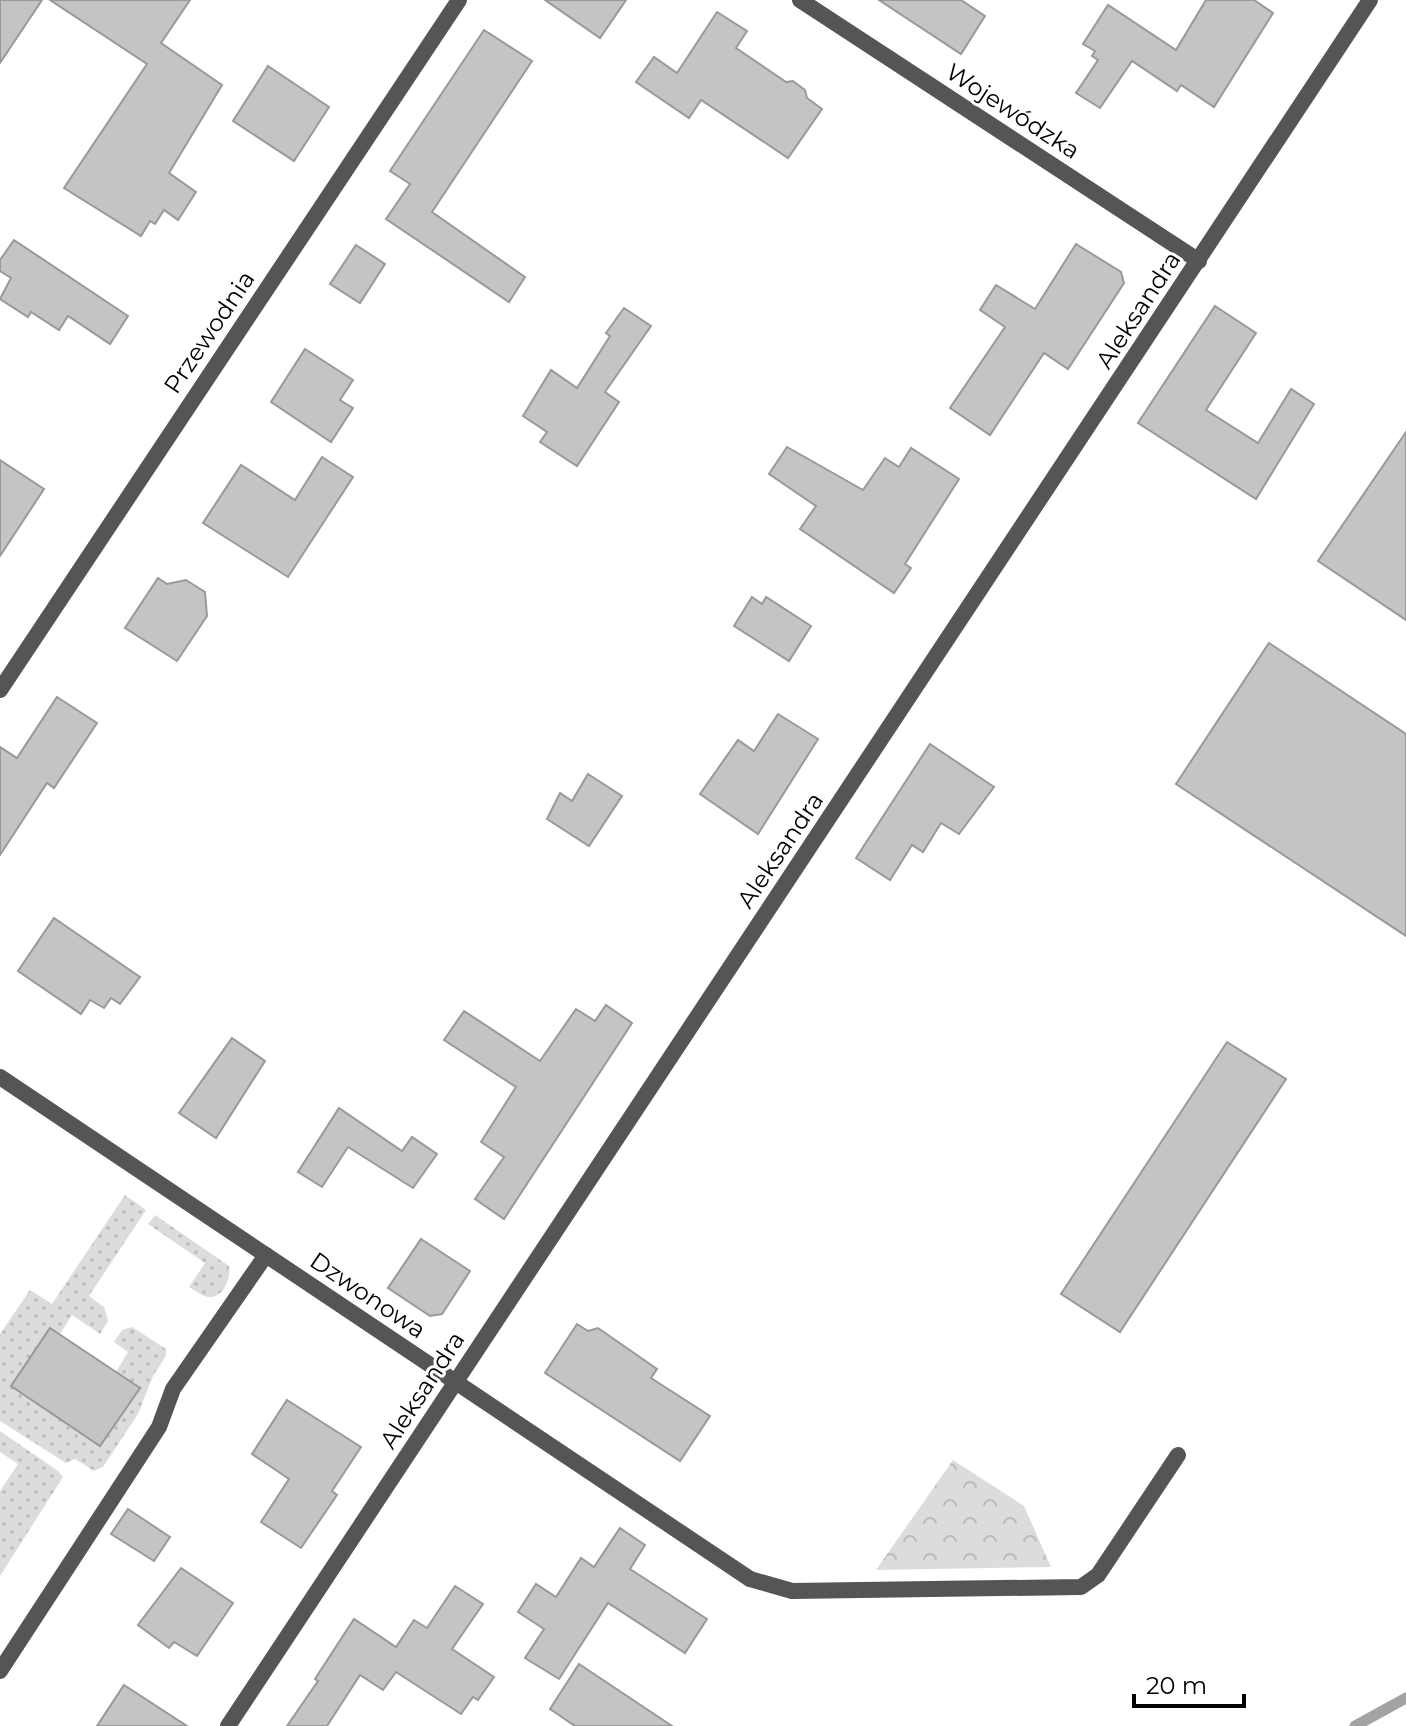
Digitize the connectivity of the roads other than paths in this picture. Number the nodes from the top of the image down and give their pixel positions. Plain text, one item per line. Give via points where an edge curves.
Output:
1 (459, 0) edge
2 (800, 0) edge
3 (1370, 0) edge
4 (1199, 261) junction
5 (0, 690) edge
6 (0, 1077) edge
7 (266, 1255) junction
8 (455, 1383) junction
9 (1178, 1455) dead end
10 (0, 1671) edge
11 (228, 1726) edge

1 - 5 street, Przewodnia
2 - 4 street, Wojewódzka
3 - 4 street, Aleksandra
4 - 8 street, Aleksandra
6 - 7 street, Dzwonowa
7 - 8 street, Dzwonowa
7 - 10 street via 173,1389 159,1427
8 - 9 street, Dzwonowa via 750,1579 792,1591 1081,1587 1098,1575
8 - 11 street, Aleksandra

